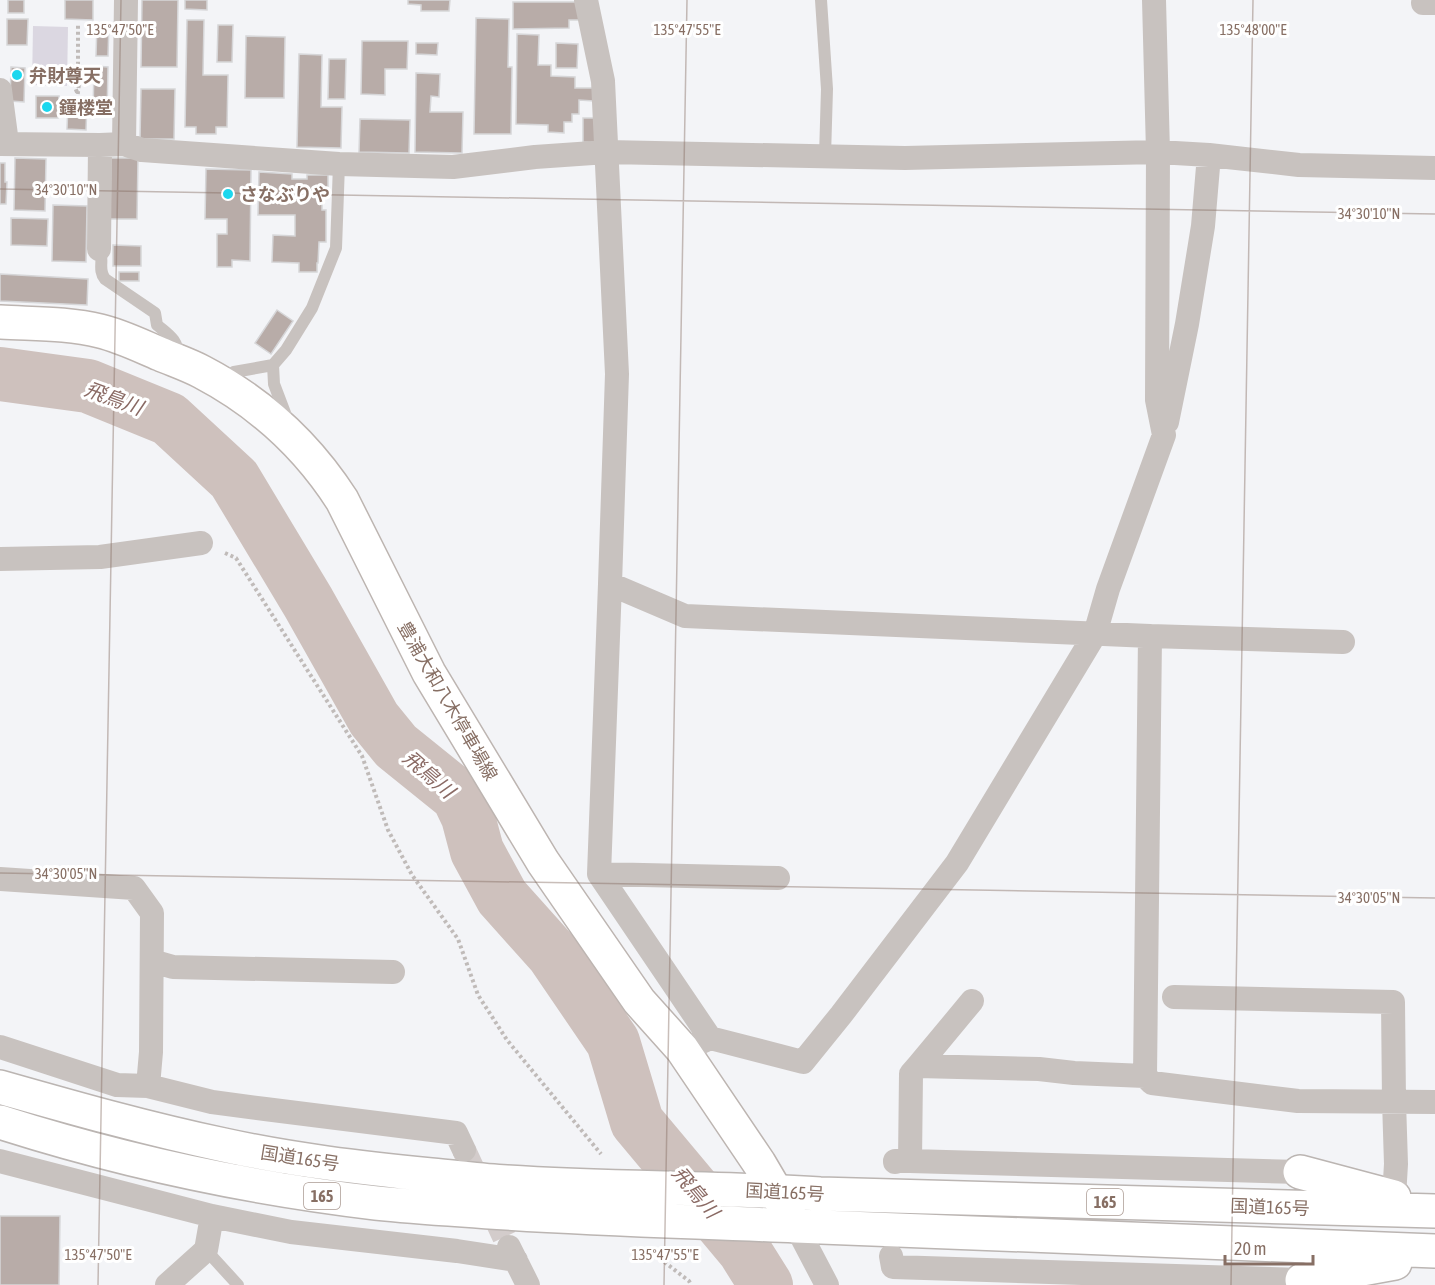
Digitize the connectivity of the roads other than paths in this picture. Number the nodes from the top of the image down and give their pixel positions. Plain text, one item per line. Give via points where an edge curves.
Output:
1 (126, 0) edge
2 (586, 0) edge
3 (821, 0) edge
4 (1154, 0) edge
5 (0, 90) edge
6 (4, 143) edge
7 (124, 144) junction
8 (100, 145) junction
9 (607, 152) junction
10 (1158, 152) junction
11 (1209, 155) junction
12 (825, 156) junction
13 (339, 164) junction
14 (1435, 168) edge
15 (99, 249) joint
16 (0, 322) edge
17 (179, 362) junction
18 (273, 366) junction
19 (218, 381) junction
20 (284, 428) junction
21 (1164, 435) junction
22 (201, 543) road end
23 (0, 559) edge
24 (610, 584) junction
25 (1095, 634) junction
26 (1150, 636) junction
27 (1342, 642) dead end
28 (599, 873) junction
29 (778, 878) dead end
30 (0, 879) edge
31 (152, 961) junction
32 (393, 972) dead end
33 (1174, 997) dead end
34 (972, 1001) dead end
35 (696, 1044) junction
36 (0, 1047) edge
37 (918, 1066) junction
38 (1145, 1076) junction
39 (148, 1086) junction
40 (0, 1087) edge
41 (1394, 1101) junction
42 (1435, 1102) edge
43 (0, 1122) edge
44 (464, 1150) tunnel mouth
45 (0, 1161) edge
46 (1300, 1172) joint
47 (763, 1190) junction
48 (1394, 1197) junction
49 (1434, 1211) edge
50 (212, 1216) junction
51 (783, 1226) junction
52 (206, 1250) junction
53 (1435, 1253) edge
54 (891, 1256) dead end
55 (1302, 1280) joint
56 (167, 1285) edge
57 (237, 1285) edge
58 (528, 1285) edge
59 (827, 1285) edge

1 - 7 street
2 - 9 street via 603,81
3 - 12 lane via 827,88
4 - 10 street
5 - 6 street
6 - 8 street
7 - 8 street
7 - 13 street via 142,150
8 - 15 street
9 - 12 street
9 - 13 street via 453,167
9 - 24 street via 617,374
10 - 11 street
10 - 12 street via 916,158
10 - 21 street via 1157,400
11 - 14 street via 1299,165
11 - 21 street via 1203,226
13 - 18 lane via 336,248 312,308
15 - 17 lane via 100,273 155,313 157,325 178,347
16 - 17 main road, 豊浦大和八木停車場線 via 101,331
17 - 19 main road, 豊浦大和八木停車場線
18 - 19 lane via 234,372
18 - 20 lane via 274,384 285,413
19 - 20 main road, 豊浦大和八木停車場線
20 - 35 main road, 豊浦大和八木停車場線 via 327,476 342,500 429,673 543,862 639,1001
21 - 25 street
22 - 23 street via 100,558
24 - 25 street via 685,616
24 - 28 street
25 - 26 street
25 - 35 street via 957,863 803,1062
26 - 27 street
26 - 38 street
28 - 29 street
28 - 35 street
30 - 31 street via 134,888 152,913
31 - 32 street via 173,967
31 - 39 street
33 - 41 street via 1393,1002
34 - 37 street
35 - 47 main road, 豊浦大和八木停車場線 via 759,1163
36 - 39 street via 117,1085
37 - 38 street
37 - 46 street via 911,1074 902,1164
38 - 41 street via 1152,1083 1298,1101
39 - 44 street via 223,1103 456,1132
40 - 47 main road, 国道165号 / 165 via 226,1146 381,1170 507,1182
41 - 42 street
41 - 48 street
43 - 51 main road, 国道165号 / 165 via 220,1179 380,1204 508,1214
45 - 50 street
46 - 48 main road
47 - 49 main road, 国道165号 / 165
47 - 51 main road, 豊浦大和八木停車場線
48 - 49 main road
50 - 52 street
50 - 58 street via 291,1232 457,1251 511,1251
51 - 53 main road, 国道165号 / 165
51 - 59 street
52 - 56 street
52 - 57 lane
53 - 55 main road
54 - 55 street via 893,1267

